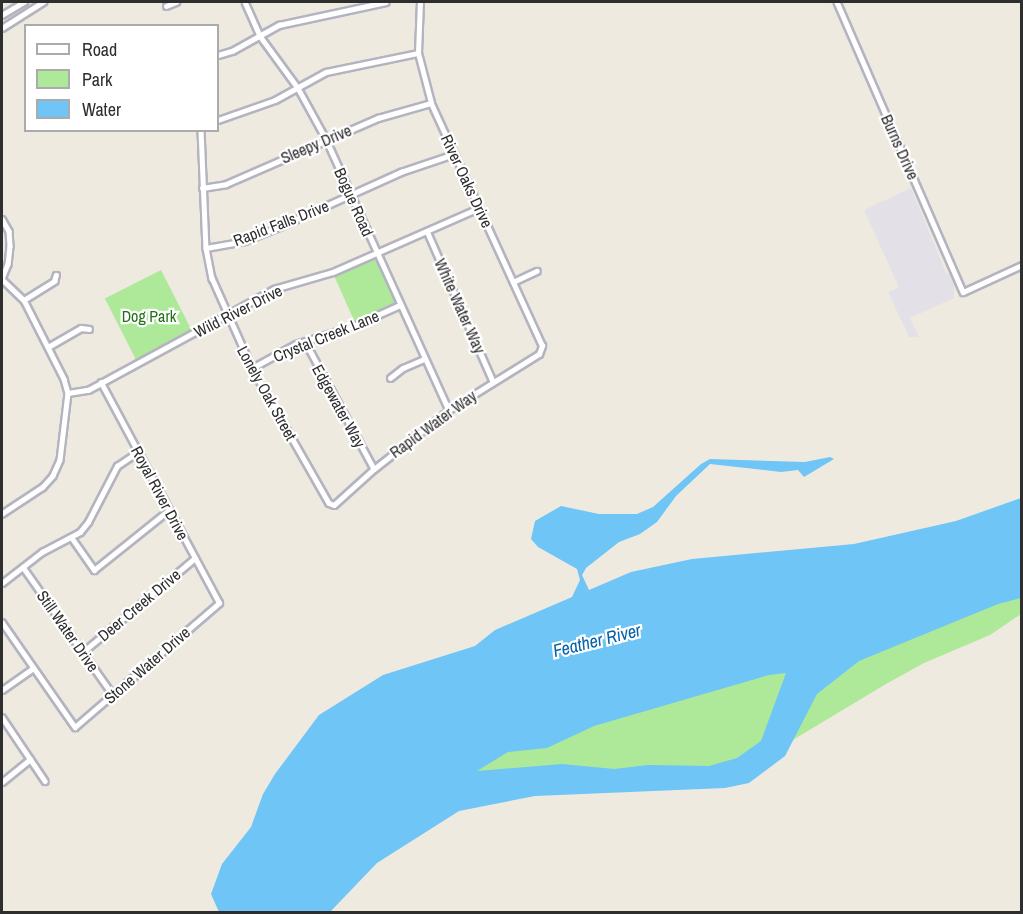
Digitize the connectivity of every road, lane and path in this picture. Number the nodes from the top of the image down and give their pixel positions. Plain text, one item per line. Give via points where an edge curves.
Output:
1 (24, 2) edge
2 (43, 2) edge
3 (176, 2) edge
4 (245, 2) edge
5 (386, 2) edge
6 (420, 2) edge
7 (837, 2) edge
8 (166, 6) dead end
9 (2, 15) edge
10 (2, 28) edge
11 (260, 36) junction
12 (418, 53) junction
13 (219, 55) edge
14 (298, 88) junction
15 (431, 103) junction
16 (219, 120) edge
17 (201, 132) edge
18 (326, 139) junction
19 (454, 153) junction
20 (202, 188) junction
21 (351, 196) junction
22 (479, 208) junction
23 (2, 219) edge
24 (427, 231) junction
25 (206, 248) junction
26 (377, 254) junction
27 (1022, 265) edge
28 (537, 271) dead end
29 (56, 275) dead end
30 (2, 279) edge
31 (513, 282) junction
32 (24, 300) junction
33 (400, 305) junction
34 (226, 315) junction
35 (89, 329) dead end
36 (306, 342) junction
37 (48, 347) junction
38 (539, 354) joint
39 (424, 359) junction
40 (252, 368) junction
41 (390, 378) dead end
42 (493, 381) junction
43 (101, 383) junction
44 (68, 393) junction
45 (448, 410) junction
46 (138, 452) junction
47 (374, 469) junction
48 (334, 505) joint
49 (169, 510) junction
50 (2, 514) edge
51 (72, 538) junction
52 (195, 558) junction
53 (23, 567) junction
54 (2, 583) edge
55 (219, 603) joint
56 (2, 622) edge
57 (83, 652) junction
58 (33, 668) junction
59 (2, 690) edge
60 (113, 695) junction
61 (2, 717) edge
62 (30, 759) junction
63 (45, 781) dead end
64 (2, 782) edge

1 - 9 street
2 - 10 street
3 - 8 street
4 - 11 street, Bogue Road
5 - 11 street via 279,25
6 - 12 street, River Oaks Drive
7 - 27 street, Burns Drive via 963,292
11 - 13 street
11 - 14 street, Bogue Road
12 - 14 street via 326,72
12 - 15 street, River Oaks Drive
14 - 16 street
14 - 18 street, Bogue Road
15 - 18 street, Sleepy Drive
15 - 19 street, River Oaks Drive
17 - 20 street, Lonely Oak Street
18 - 20 street, Sleepy Drive via 225,184
18 - 21 street, Bogue Road
19 - 21 street, Rapid Falls Drive
19 - 22 street, River Oaks Drive
20 - 25 street, Lonely Oak Street
21 - 25 street, Rapid Falls Drive via 244,241
21 - 26 street, Bogue Road
22 - 24 street, Wild River Drive
22 - 31 street, River Oaks Drive
23 - 30 street via 9,231 10,246
24 - 26 street, Wild River Drive
24 - 42 street, White Water Way
25 - 34 street, Lonely Oak Street
26 - 33 street, Bogue Road
26 - 34 street, Wild River Drive via 274,289
28 - 31 street
29 - 32 street via 54,281
30 - 32 street
31 - 38 street, River Oaks Drive via 542,346
32 - 37 street
33 - 36 street, Crystal Creek Lane
33 - 39 street, Bogue Road
34 - 40 street, Lonely Oak Street
34 - 43 street, Wild River Drive
35 - 37 street via 81,328
36 - 40 street, Crystal Creek Lane
36 - 47 street, Edgewater Way
37 - 44 street
38 - 42 street, Rapid Water Way
39 - 41 street
39 - 45 street, Bogue Road
40 - 48 street, Lonely Oak Street via 328,503
42 - 45 street, Rapid Water Way
43 - 44 street, Wild River Drive
43 - 46 street, Royal River Drive
44 - 50 street via 60,460 53,476
45 - 47 street, Rapid Water Way
46 - 49 street, Royal River Drive
46 - 51 street via 117,466 88,522
47 - 48 street, Rapid Water Way
49 - 51 street via 94,570
49 - 52 street, Royal River Drive
51 - 53 street via 42,552
52 - 55 street, Royal River Drive
52 - 57 street, Deer Creek Drive
53 - 54 street
53 - 57 street, Still Water Drive
55 - 60 street, Stone Water Drive
56 - 58 street
57 - 60 street, Still Water Drive
58 - 59 street
58 - 60 street, Stone Water Drive via 75,727
61 - 62 street
62 - 63 street
62 - 64 street

